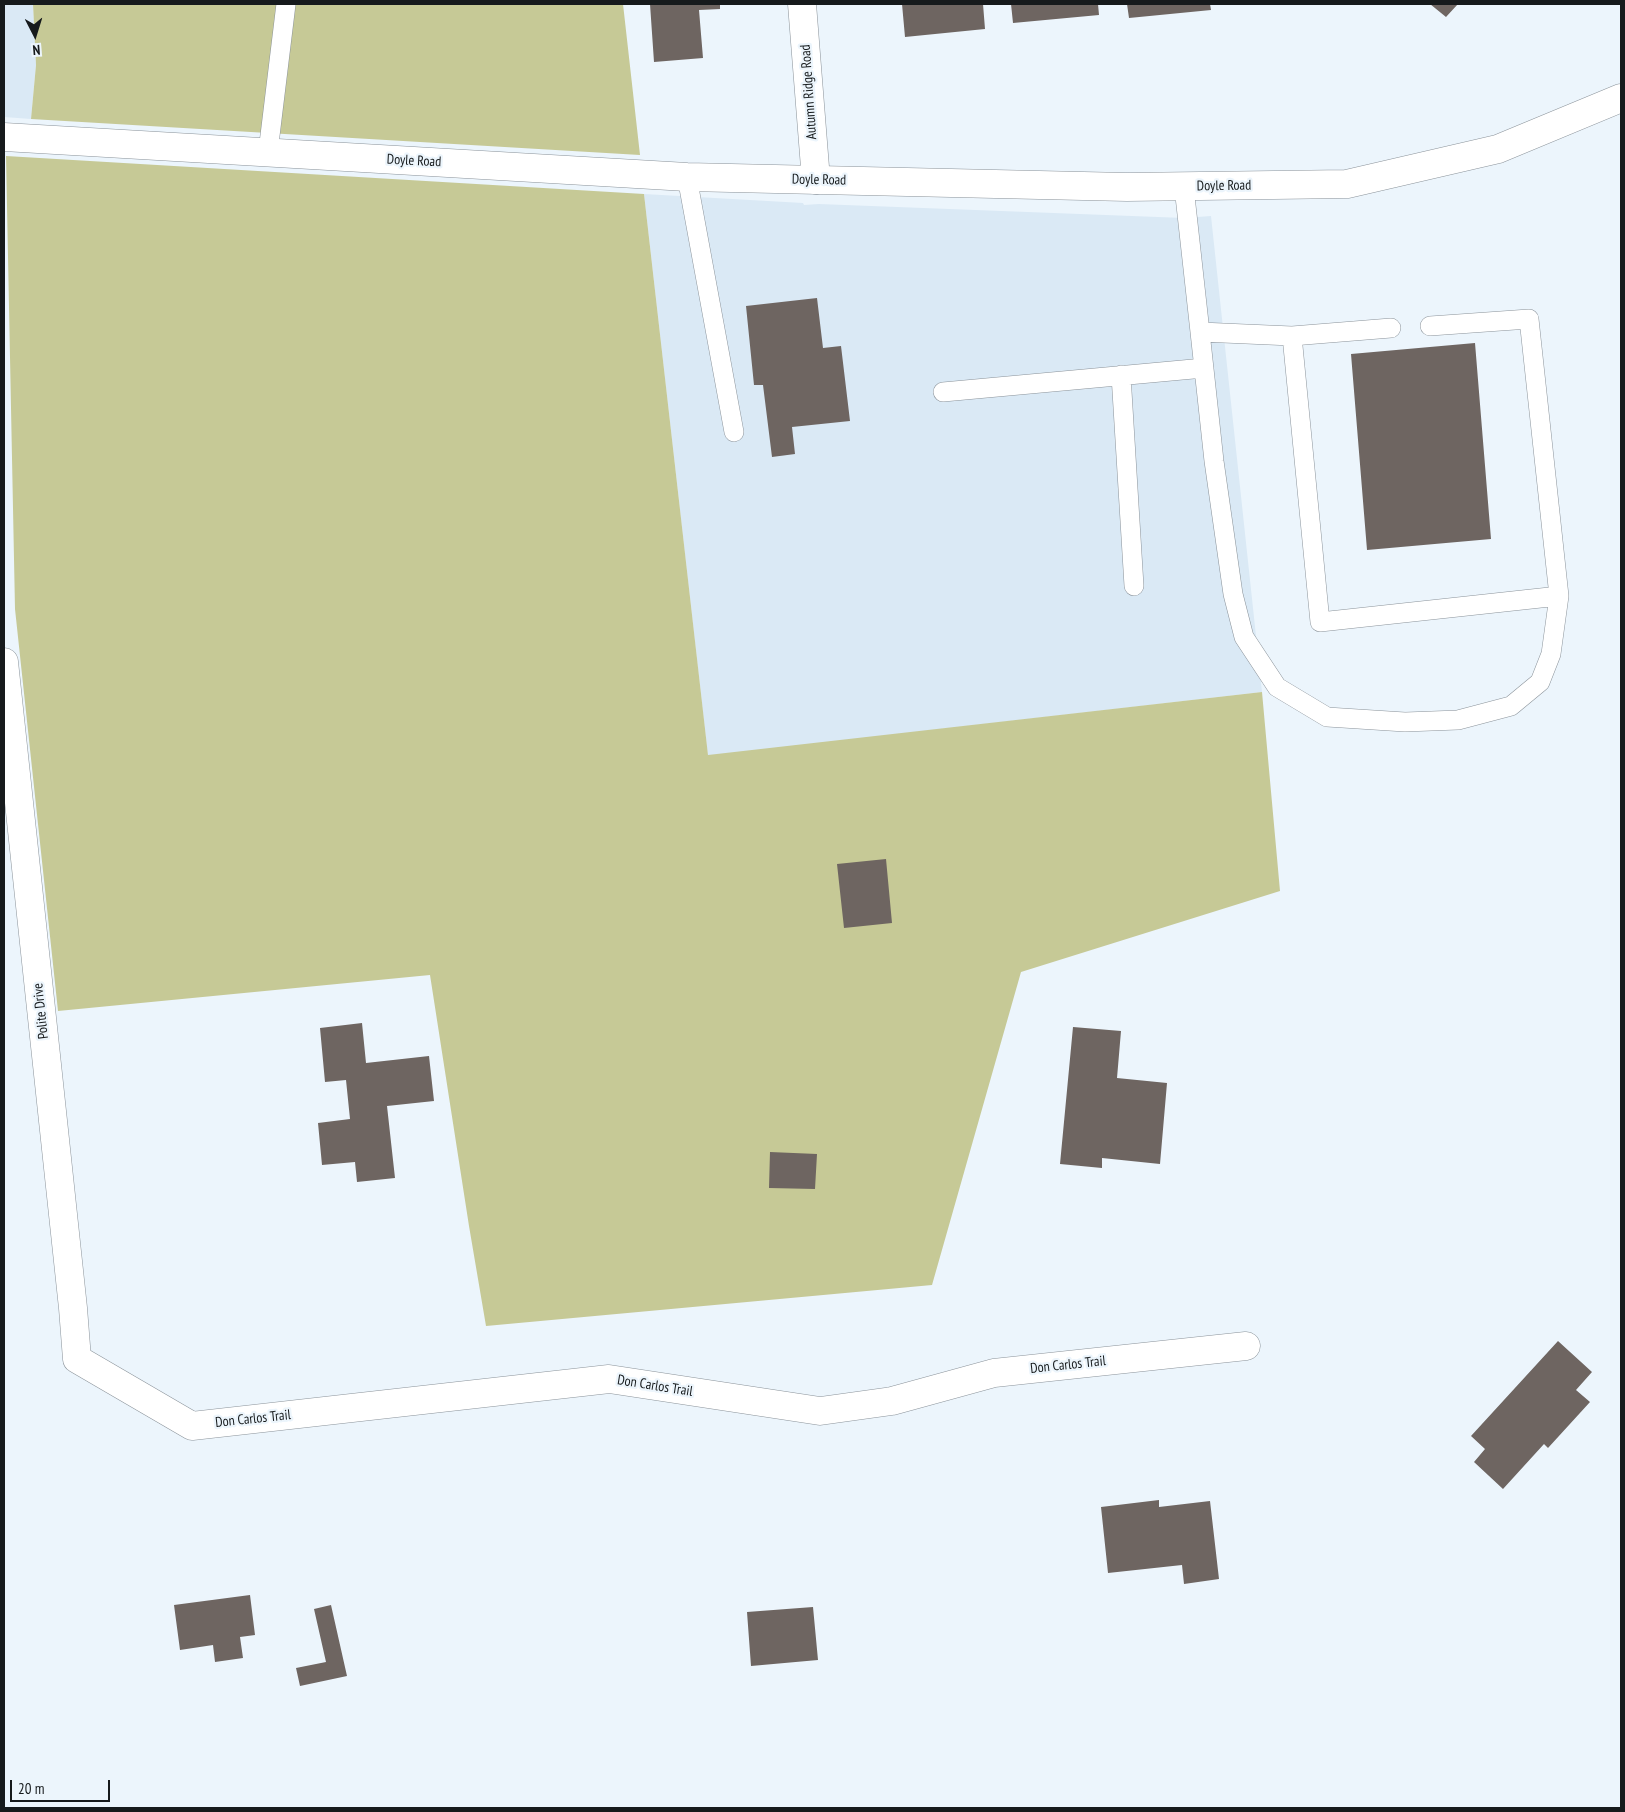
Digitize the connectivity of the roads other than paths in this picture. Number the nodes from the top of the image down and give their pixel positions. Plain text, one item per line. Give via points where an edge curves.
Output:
1 (286, 4) edge
2 (802, 4) edge
3 (1621, 98) edge
4 (4, 136) edge
5 (268, 152) junction
6 (687, 177) junction
7 (816, 180) junction
8 (1184, 187) junction
9 (1430, 326) dead end
10 (1391, 328) dead end
11 (1200, 332) junction
12 (1292, 336) junction
13 (1204, 368) junction
14 (1121, 375) junction
15 (943, 392) dead end
16 (734, 432) dead end
17 (1134, 586) dead end
18 (1559, 596) junction
19 (4, 662) edge
20 (1246, 1346) dead end
21 (77, 1359) joint

1 - 5 lane
2 - 7 street, Autumn Ridge Road
3 - 8 street, Doyle Road via 1498,148 1347,184
4 - 5 street, Doyle Road
5 - 6 street, Doyle Road
6 - 7 street, Doyle Road
6 - 16 lane
7 - 8 street, Doyle Road
8 - 11 lane
9 - 18 lane via 1528,319
10 - 12 lane
11 - 12 lane
11 - 13 lane
12 - 18 lane via 1320,622
13 - 14 lane
13 - 18 lane via 1233,594 1244,637 1277,687 1327,717 1405,722 1458,720 1511,706 1540,682 1551,654
14 - 15 lane
14 - 17 lane
19 - 21 street, Polite Drive
20 - 21 street, Don Carlos Trail via 994,1373 892,1401 820,1411 608,1379 192,1426

